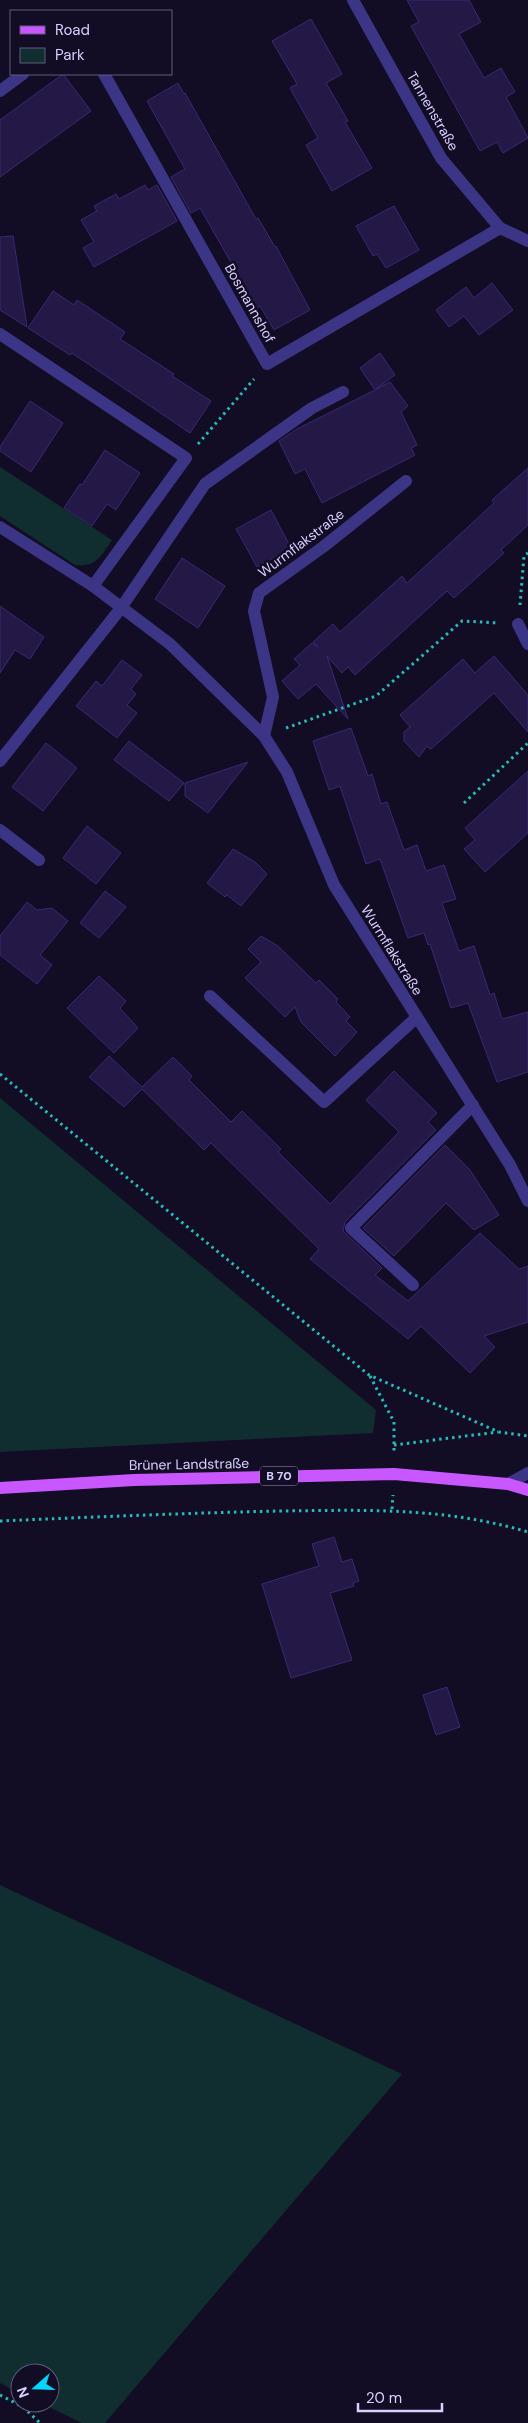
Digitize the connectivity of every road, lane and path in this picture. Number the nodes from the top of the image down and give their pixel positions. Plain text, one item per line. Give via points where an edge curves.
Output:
1 (353, 0) edge
2 (22, 75) edge
3 (105, 75) edge
4 (0, 91) edge
5 (500, 228) junction
6 (528, 241) edge
7 (0, 334) edge
8 (267, 364) junction
9 (343, 392) dead end
10 (186, 458) junction
11 (406, 481) dead end
12 (0, 527) edge
13 (528, 553) edge
14 (93, 586) junction
15 (121, 608) junction
16 (518, 624) junction
17 (528, 644) edge
18 (264, 736) junction
19 (528, 743) edge
20 (0, 761) edge
21 (464, 803) dead end
22 (0, 830) edge
23 (39, 860) dead end
24 (210, 996) dead end
25 (416, 1018) junction
26 (0, 1074) edge
27 (473, 1106) junction
28 (528, 1201) edge
29 (413, 1285) dead end
30 (369, 1375) junction
31 (499, 1432) junction
32 (528, 1436) edge
33 (394, 1445) junction
34 (528, 1473) edge
35 (394, 1474) junction
36 (508, 1484) junction
37 (0, 1488) edge
38 (528, 1490) edge
39 (392, 1509) junction
40 (0, 1521) edge
41 (528, 1532) edge
42 (0, 2395) edge
43 (40, 2423) edge

1 - 5 street, Tannenstraße via 441,158
2 - 4 street
3 - 8 street, Bosmannshof
5 - 6 street, Tannenstraße
5 - 8 street, Bosmannshof
7 - 10 street
8 - 10 path
9 - 15 street via 312,408 205,484
10 - 14 street
11 - 18 street, Wurmflakstraße via 259,593 254,612 273,698
12 - 14 street, Wurmflakstraße
13 - 16 path via 524,556
14 - 15 street, Wurmflakstraße
15 - 18 street, Wurmflakstraße via 170,644
15 - 20 street
16 - 17 street
16 - 18 path via 462,621 376,696
18 - 25 street, Wurmflakstraße via 287,772 334,885
19 - 21 path
22 - 23 street
24 - 25 street, Wurmflakstraße via 324,1102
25 - 27 street, Wurmflakstraße
26 - 30 path
27 - 28 street, Wurmflakstraße via 510,1164
27 - 29 street via 351,1228
30 - 31 path
30 - 33 path via 394,1422
31 - 32 path
31 - 33 path
33 - 35 path
34 - 36 street
35 - 36 main road, Brüner Landstraße / B 70
35 - 37 main road, Brüner Landstraße / B 70 via 134,1480
35 - 39 path
36 - 38 main road, Brüner Landstraße / B 70
39 - 40 path via 208,1512
39 - 41 path via 496,1522
42 - 43 path via 23,2407

